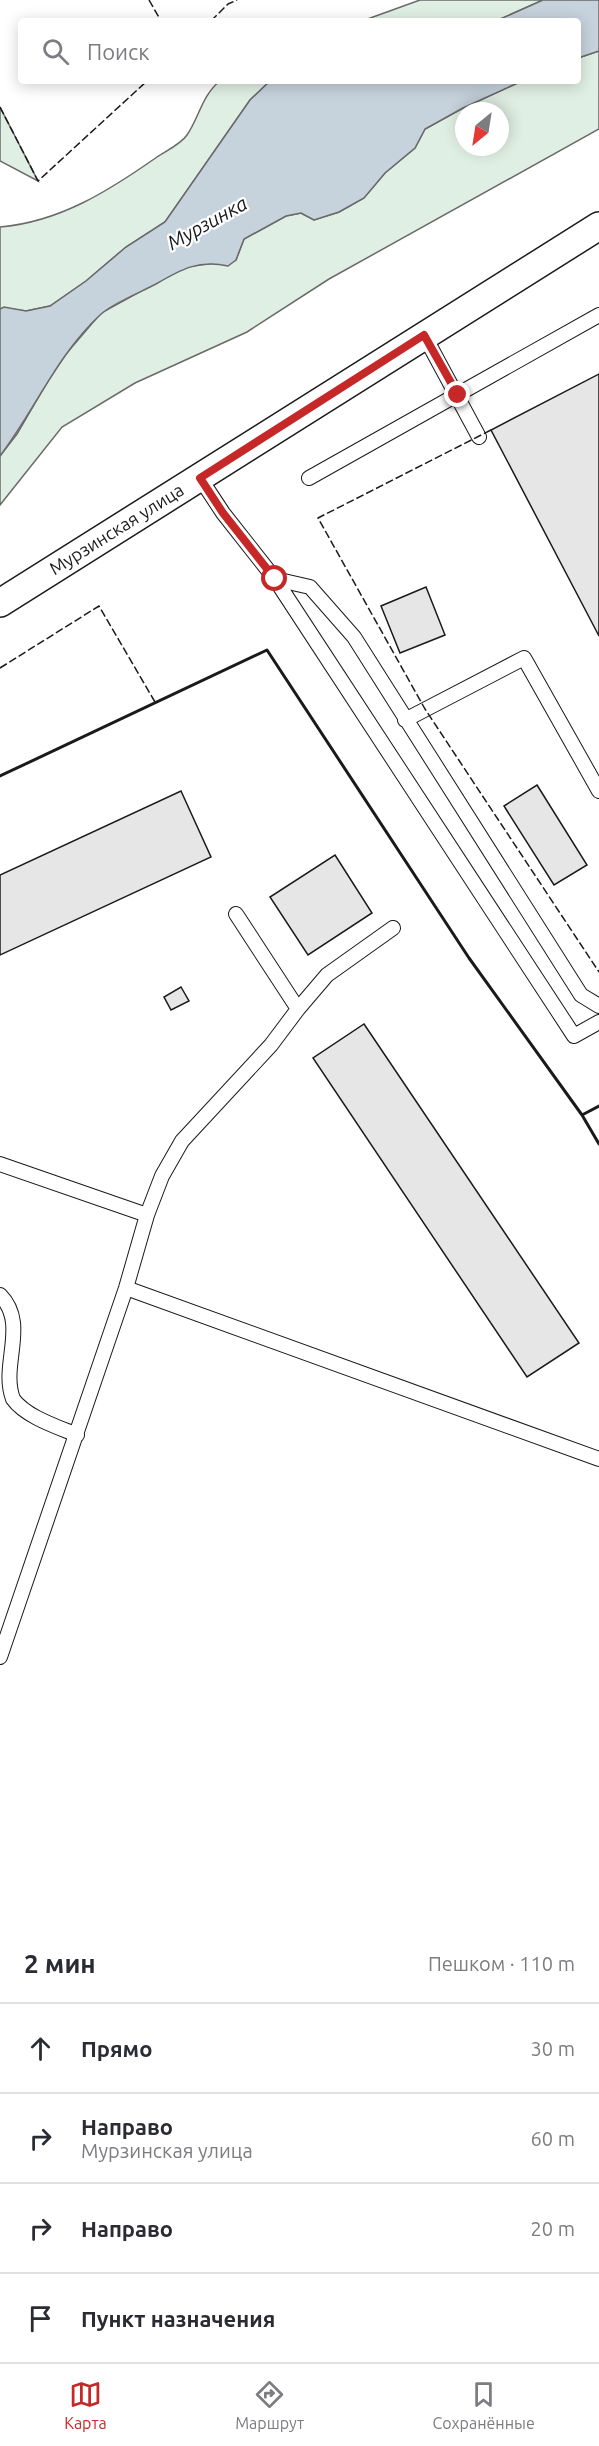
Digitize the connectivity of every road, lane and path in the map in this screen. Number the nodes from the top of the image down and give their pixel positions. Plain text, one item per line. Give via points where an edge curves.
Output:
1 (599, 226) edge
2 (599, 315) edge
3 (424, 335) junction
4 (458, 395) junction
5 (479, 437) dead end
6 (200, 478) junction
7 (309, 478) dead end
8 (275, 579) junction
9 (0, 603) edge
10 (405, 720) junction
11 (599, 791) edge
12 (236, 914) dead end
13 (393, 927) dead end
14 (599, 1006) edge
15 (298, 1009) junction
16 (599, 1022) edge
17 (0, 1164) edge
18 (147, 1215) junction
19 (126, 1288) junction
20 (0, 1294) edge
21 (77, 1435) junction
22 (599, 1459) edge
23 (0, 1657) edge

1 - 3 street, Мурзинская улица
2 - 4 lane
3 - 4 lane
3 - 6 street, Мурзинская улица
4 - 5 lane
4 - 7 lane
6 - 8 lane
6 - 9 street, Мурзинская улица
8 - 10 lane via 310,587 354,637
8 - 16 lane via 574,1036
10 - 11 lane via 524,658
10 - 14 lane via 581,995
12 - 15 lane
13 - 15 lane via 327,975
15 - 18 lane via 271,1045 182,1141 162,1176
17 - 18 lane
18 - 19 lane
19 - 21 lane
19 - 22 lane
20 - 21 lane via 11,1314 2,1376 13,1400 39,1419
21 - 23 lane

